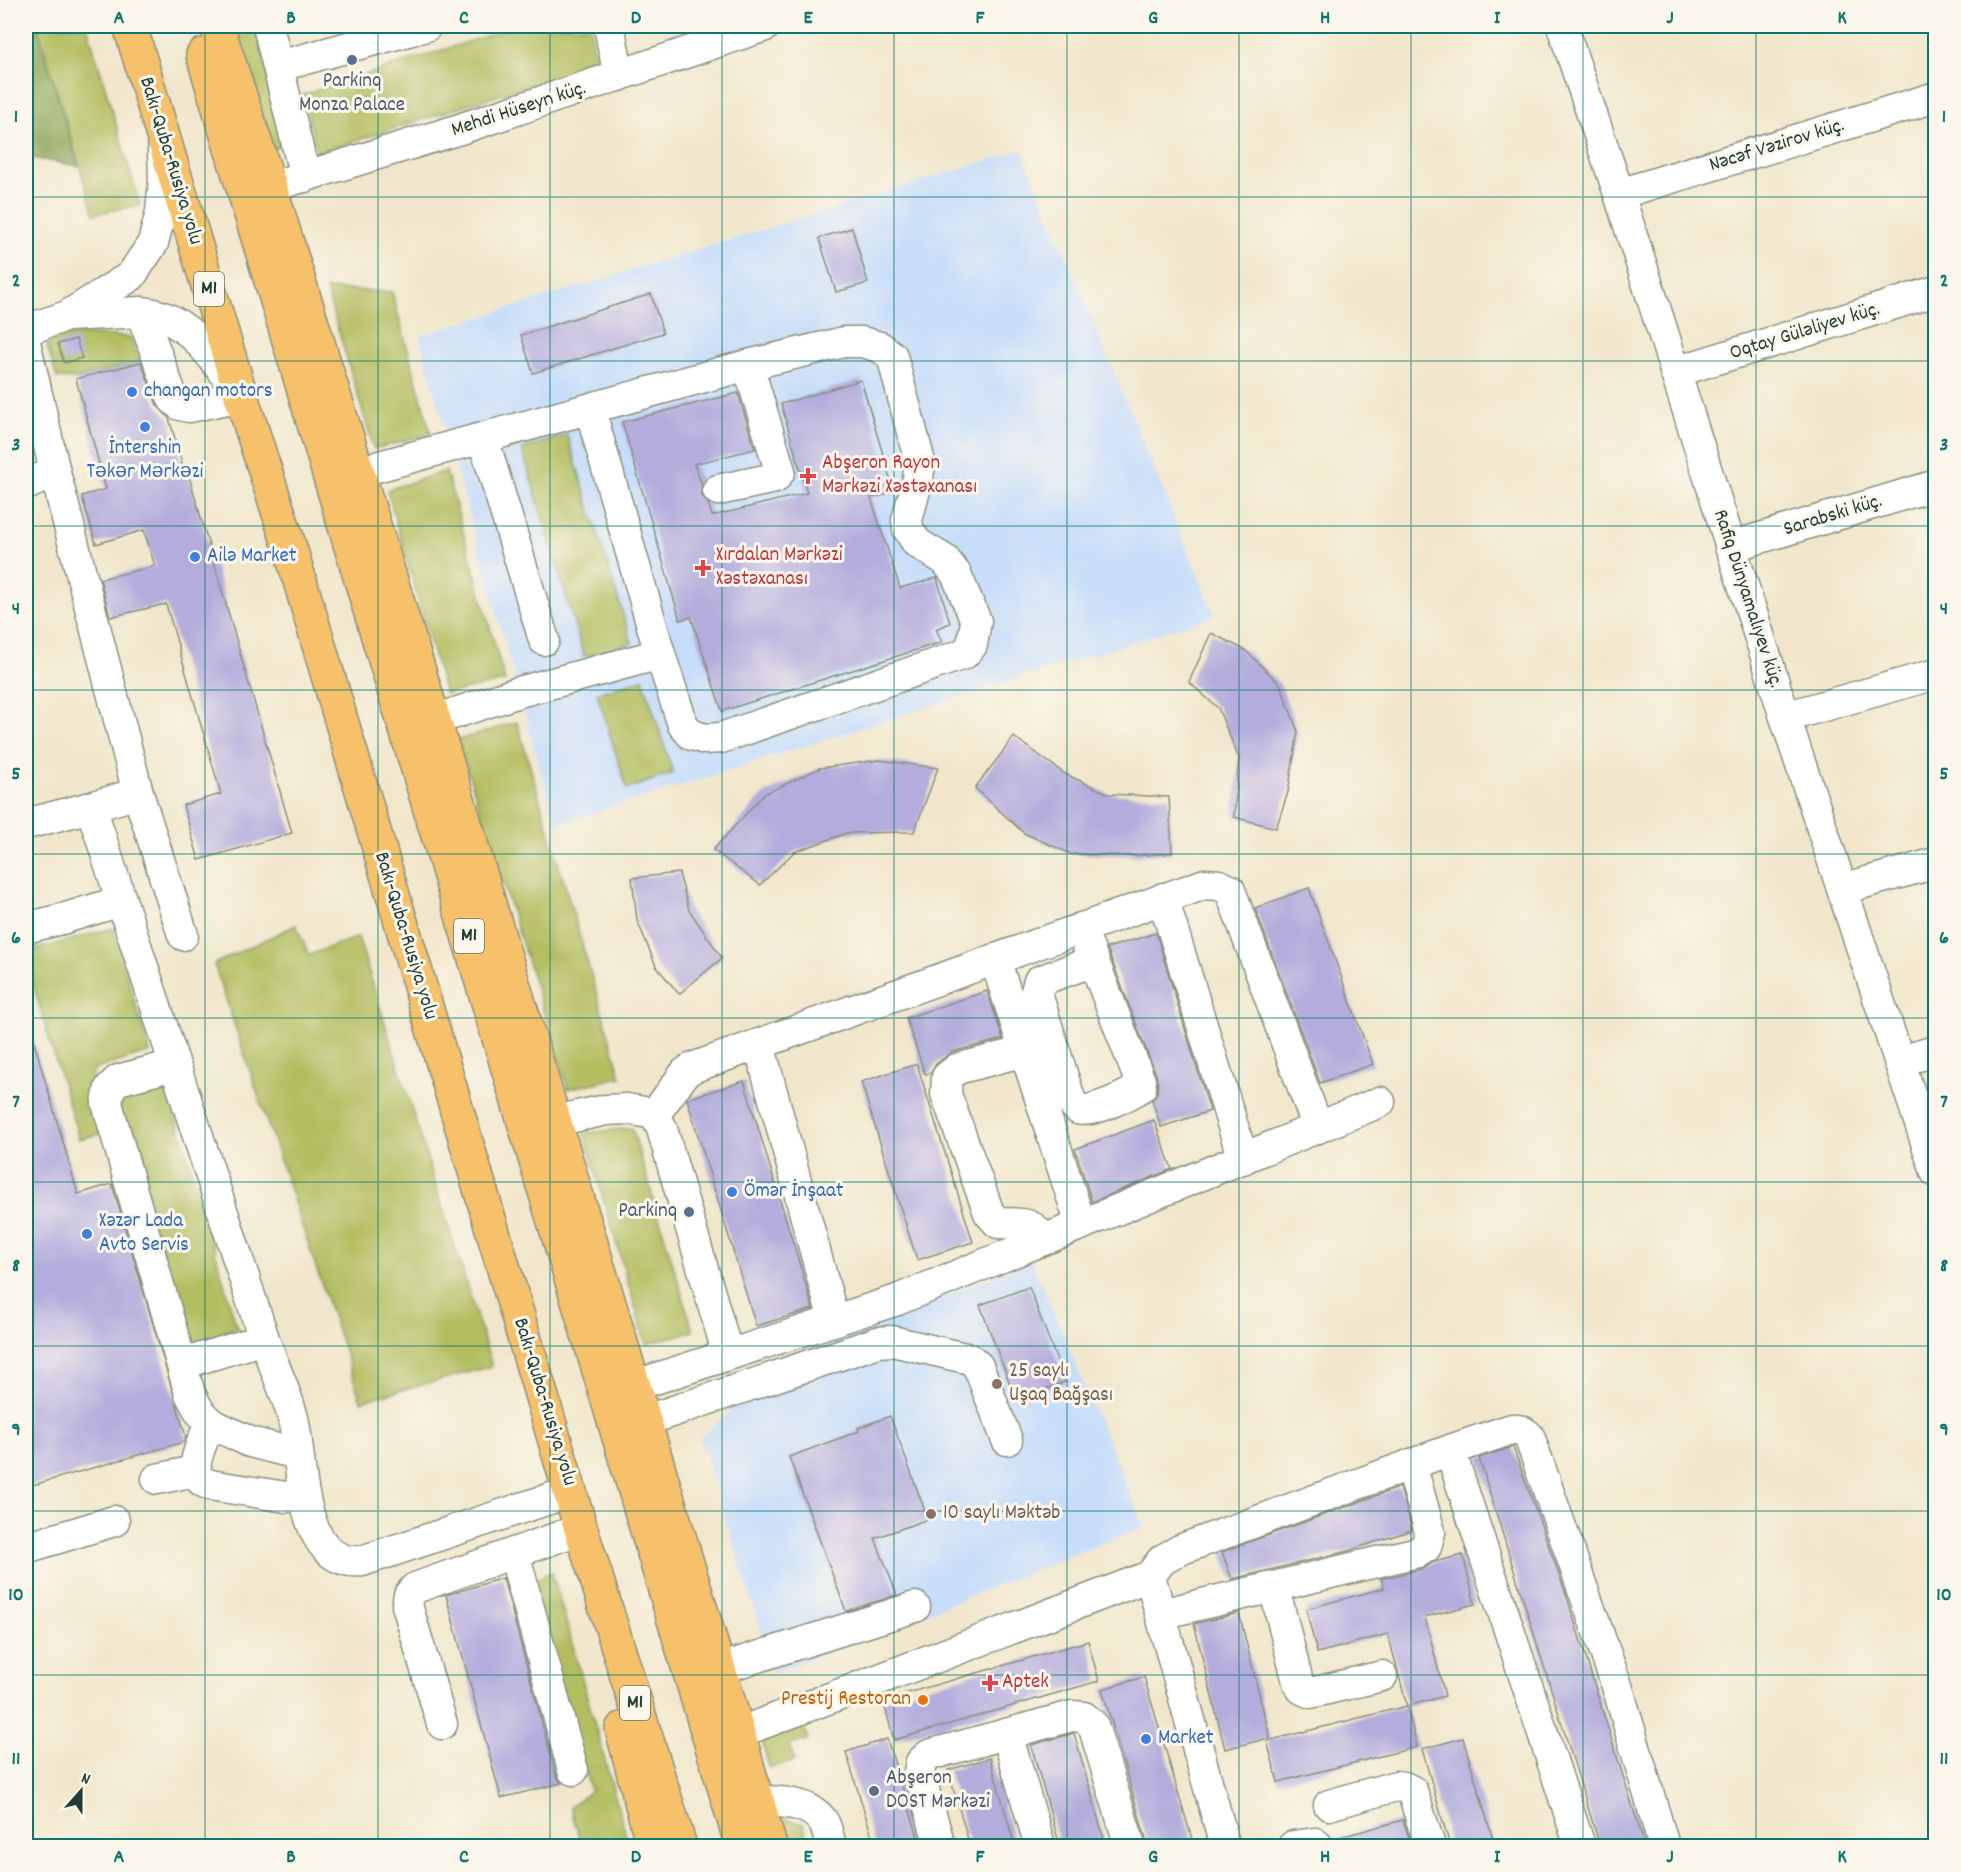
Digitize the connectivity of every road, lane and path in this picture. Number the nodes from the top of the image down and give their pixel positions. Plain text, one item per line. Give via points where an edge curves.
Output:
1 (130, 26) edge
2 (194, 26) edge
3 (217, 26) edge
4 (268, 26) edge
5 (426, 26) edge
6 (609, 26) edge
7 (765, 26) edge
8 (1562, 26) edge
9 (279, 66) junction
10 (619, 76) junction
11 (1935, 97) edge
12 (163, 136) junction
13 (305, 177) junction
14 (270, 187) junction
15 (1619, 194) junction
16 (1935, 291) edge
17 (141, 312) junction
18 (67, 316) junction
19 (26, 330) edge
20 (26, 346) edge
21 (748, 365) junction
22 (1675, 372) junction
23 (241, 396) junction
24 (590, 409) junction
25 (483, 438) junction
26 (55, 472) junction
27 (358, 472) junction
28 (26, 484) edge
29 (1935, 485) edge
30 (718, 490) dead end
31 (1730, 547) junction
32 (544, 640) dead end
33 (660, 654) junction
34 (1935, 674) edge
35 (1785, 717) junction
36 (434, 720) junction
37 (138, 793) junction
38 (91, 807) junction
39 (26, 825) edge
40 (1935, 863) edge
41 (1842, 889) junction
42 (1163, 898) junction
43 (121, 901) junction
44 (26, 928) edge
45 (1081, 928) junction
46 (183, 935) dead end
47 (995, 959) junction
48 (1094, 961) junction
49 (759, 1044) junction
50 (1025, 1051) junction
51 (1935, 1051) edge
52 (1899, 1061) junction
53 (174, 1065) junction
54 (1380, 1102) dead end
55 (655, 1114) junction
56 (554, 1121) junction
57 (1318, 1128) junction
58 (1243, 1159) junction
59 (1935, 1172) edge
60 (1081, 1225) junction
61 (1043, 1240) junction
62 (834, 1321) junction
63 (264, 1339) junction
64 (728, 1356) junction
65 (182, 1364) junction
66 (633, 1386) junction
67 (644, 1421) junction
68 (210, 1424) junction
69 (1007, 1440) dead end
70 (1450, 1450) junction
71 (297, 1454) junction
72 (1411, 1464) junction
73 (195, 1471) junction
74 (157, 1479) dead end
75 (570, 1492) junction
76 (303, 1496) junction
77 (114, 1521) dead end
78 (586, 1544) junction
79 (26, 1548) edge
80 (514, 1553) junction
81 (1150, 1576) junction
82 (1274, 1587) junction
83 (915, 1607) dead end
84 (1161, 1614) junction
85 (718, 1669) junction
86 (1382, 1676) dead end
87 (442, 1724) dead end
88 (738, 1733) junction
89 (1007, 1734) junction
90 (573, 1770) dead end
91 (756, 1800) junction
92 (1329, 1805) dead end
93 (653, 1846) edge
94 (680, 1846) edge
95 (741, 1846) edge
96 (770, 1846) edge
97 (831, 1846) edge
98 (940, 1846) edge
99 (1040, 1846) edge
100 (1130, 1846) edge
101 (1225, 1846) edge
102 (1293, 1846) edge
103 (1318, 1846) edge
104 (1430, 1846) edge
105 (1580, 1846) edge
106 (1664, 1846) edge

1 - 12 highway, Bakı-Quba-Rusiya yolu / M1
2 - 95 highway, M1
3 - 14 highway
4 - 9 street
5 - 9 street
6 - 10 street
7 - 10 street, Mehdi Hüseyn küç.
8 - 15 street, Rafiq Dünyamalıyev küç.
9 - 13 street
10 - 13 street, Mehdi Hüseyn küç.
11 - 15 street, Nəcəf Vəzirov küç.
12 - 18 street via 163,191 153,243 131,276
12 - 23 highway, Bakı-Quba-Rusiya yolu / M1
13 - 14 street, Mehdi Hüseyn küç.
14 - 27 highway
15 - 22 street, Rafiq Dünyamalıyev küç.
16 - 22 street, Oqtay Güləliyev küç.
17 - 18 street
17 - 23 street via 170,320 193,334
17 - 23 street via 173,399 180,405 189,407
18 - 19 street
20 - 26 street
21 - 24 street
21 - 30 street via 780,471 775,478
21 - 33 street via 844,342 880,347 892,356 920,462 908,529 917,543 945,560 956,574 976,621 972,645 964,654 721,738 705,739 692,735 683,725
22 - 31 street, Rafiq Dünyamalıyev küç.
23 - 75 highway, Bakı-Quba-Rusiya yolu / M1 via 291,551
24 - 25 street
24 - 33 street
25 - 27 street
25 - 32 street
26 - 28 street
26 - 37 street
27 - 36 highway
29 - 31 street, Sarabski küç.
31 - 35 street, Rafiq Dünyamalıyev küç.
33 - 36 street via 519,692
34 - 35 street
35 - 41 street, Rafiq Dünyamalıyev küç.
36 - 56 highway
37 - 38 street
37 - 46 street
38 - 39 street
38 - 43 street
40 - 41 street
41 - 52 street, Rafiq Dünyamalıyev küç.
42 - 45 street
42 - 57 street via 1205,884 1230,890
42 - 58 street
43 - 44 street
43 - 53 street
45 - 47 street
45 - 48 street
47 - 49 street
47 - 50 street
48 - 48 street via 1141,1087 1131,1095 1087,1110 1078,1109 1071,1102 1036,991 1039,981
49 - 55 street via 692,1068
49 - 62 street
50 - 60 street
50 - 61 street via 957,1069 947,1077 946,1094 989,1213 999,1223 1037,1228
51 - 52 street
52 - 59 street, Rafiq Dünyamalıyev küç.
53 - 63 street
53 - 65 street via 118,1080 110,1088 107,1103
54 - 57 street
55 - 56 street via 606,1110
55 - 64 street
56 - 66 highway
57 - 58 street
58 - 60 street
60 - 61 street
61 - 62 street via 897,1300
62 - 64 street
63 - 65 street
63 - 71 street via 293,1418
64 - 66 street
65 - 68 street via 190,1394
66 - 67 highway
67 - 69 street via 878,1342 892,1341 970,1359 978,1365
67 - 85 highway
68 - 71 street via 250,1442
68 - 73 street
70 - 72 street
70 - 105 street
70 - 106 street via 1512,1429 1529,1436 1617,1686
71 - 76 street
72 - 81 street via 1182,1549 1162,1560
72 - 82 street via 1430,1532 1426,1547 1419,1552
73 - 74 street
73 - 76 street via 200,1480 210,1485
75 - 76 street via 350,1562 335,1557 325,1546
75 - 78 highway, Bakı-Quba-Rusiya yolu / M1
77 - 79 street
78 - 80 street
78 - 93 highway via 627,1749
78 - 94 highway, Bakı-Quba-Rusiya yolu / M1
80 - 87 street via 415,1588 409,1595 407,1605
80 - 90 street
81 - 84 street
81 - 88 street
82 - 84 street
82 - 86 street via 1302,1689 1311,1692
83 - 85 street
84 - 101 street
85 - 88 highway
88 - 91 highway
89 - 98 street via 929,1755 921,1762 919,1772
89 - 99 street
89 - 100 street via 1072,1716 1084,1717 1093,1725
91 - 96 highway
91 - 97 street via 797,1805 814,1812 824,1823
92 - 104 street via 1404,1787 1412,1791
102 - 103 street

